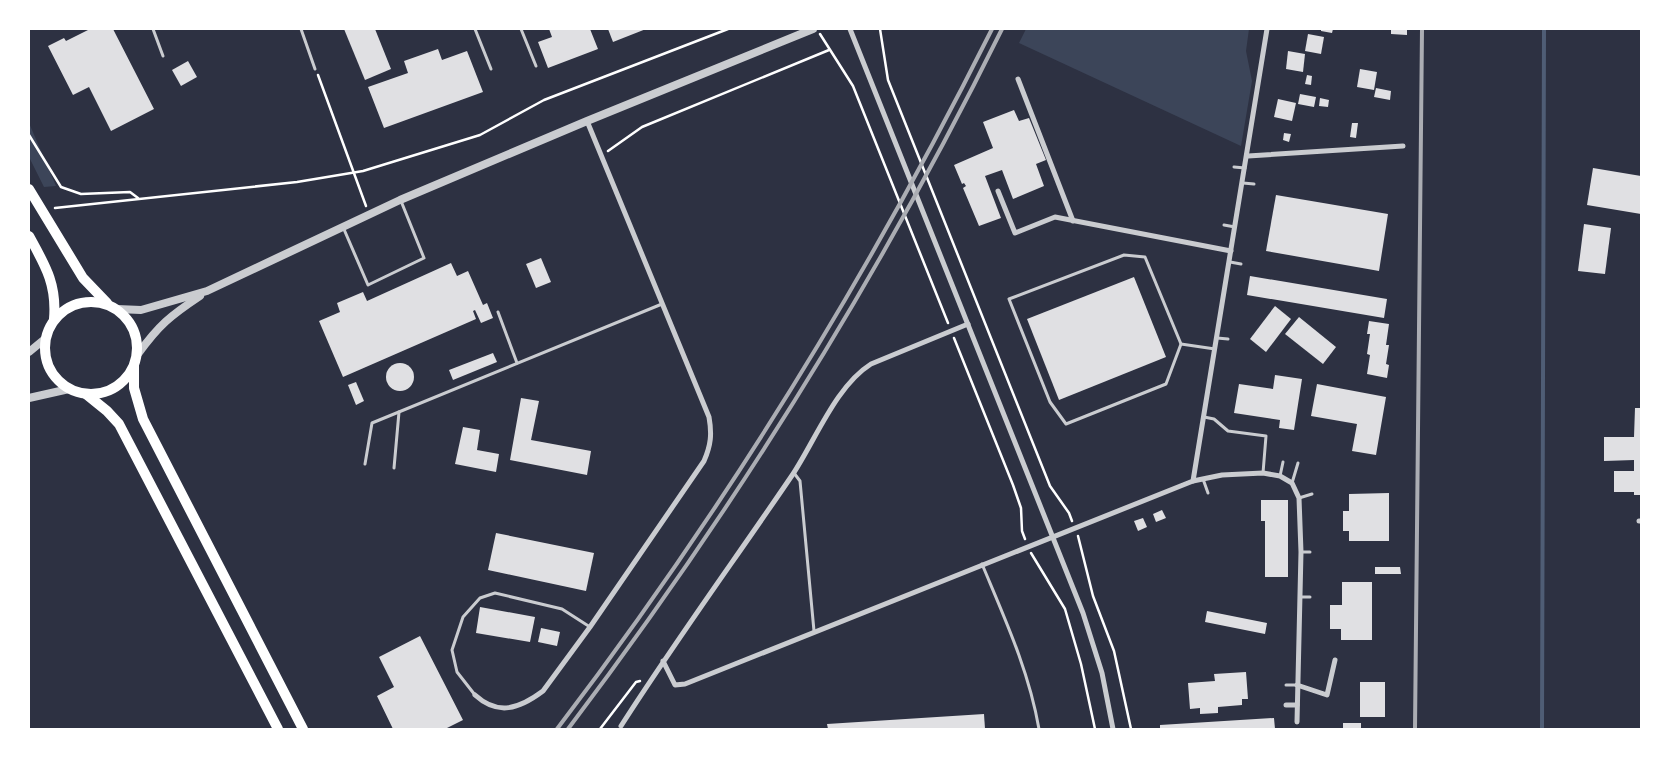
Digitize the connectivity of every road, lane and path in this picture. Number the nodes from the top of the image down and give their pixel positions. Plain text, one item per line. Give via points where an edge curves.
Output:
1 (153, 29) edge
2 (301, 29) edge
3 (475, 29) edge
4 (521, 29) edge
5 (728, 29) edge
6 (815, 29) edge
7 (850, 29) edge
8 (880, 29) edge
9 (1267, 29) edge
10 (829, 50) junction
11 (163, 56) dead end
12 (536, 66) dead end
13 (315, 69) joint
14 (490, 69) dead end
15 (1018, 79) dead end
16 (587, 121) junction
17 (29, 135) edge
18 (1403, 146) dead end
19 (601, 156) junction
20 (1248, 156) junction
21 (1234, 167) dead end
22 (1246, 168) junction
23 (354, 173) junction
24 (1243, 183) junction
25 (1254, 184) dead end
26 (29, 189) edge
27 (998, 191) dead end
28 (138, 198) junction
29 (400, 200) junction
30 (55, 208) dead end
31 (370, 214) junction
32 (1073, 221) junction
33 (1224, 225) dead end
34 (343, 227) junction
35 (1236, 227) junction
36 (29, 236) edge
37 (1232, 251) junction
38 (1230, 262) junction
39 (1241, 264) dead end
40 (207, 291) junction
41 (663, 304) junction
42 (113, 306) junction
43 (498, 312) dead end
44 (54, 319) junction
45 (968, 324) junction
46 (951, 331) junction
47 (46, 338) junction
48 (1217, 338) junction
49 (1228, 339) dead end
50 (1181, 344) junction
51 (1216, 349) junction
52 (29, 352) edge
53 (138, 354) junction
54 (517, 363) junction
55 (134, 366) junction
56 (69, 389) junction
57 (86, 394) junction
58 (29, 398) edge
59 (399, 412) junction
60 (1204, 417) junction
61 (1283, 462) dead end
62 (1298, 463) dead end
63 (365, 464) dead end
64 (394, 468) dead end
65 (794, 473) junction
66 (1263, 473) junction
67 (1280, 476) junction
68 (1203, 479) junction
69 (1193, 481) junction
70 (1292, 483) junction
71 (1208, 493) dead end
72 (1312, 494) dead end
73 (1299, 498) junction
74 (1074, 527) junction
75 (1052, 536) junction
76 (1028, 546) junction
77 (1301, 552) junction
78 (1310, 552) dead end
79 (982, 564) junction
80 (1300, 597) junction
81 (1310, 597) dead end
82 (590, 628) junction
83 (814, 631) junction
84 (1335, 660) dead end
85 (663, 661) junction
86 (650, 681) junction
87 (1286, 685) dead end
88 (1297, 685) junction
89 (475, 695) joint
90 (1297, 705) junction
91 (1286, 706) dead end
92 (1297, 722) joint
93 (620, 727) edge
94 (278, 729) edge
95 (303, 729) edge
96 (600, 729) edge
97 (1039, 729) edge
98 (1095, 729) edge
99 (1113, 729) edge
100 (1131, 729) edge
101 (1297, 729) edge

1 - 11 lane
2 - 13 lane
3 - 14 lane
4 - 12 lane
5 - 23 path via 544,100 480,135
6 - 10 path
6 - 16 street
7 - 45 street
8 - 74 path via 888,80 1048,480 1069,512
9 - 20 street
10 - 19 path via 642,127
10 - 46 path via 853,86
13 - 23 path
15 - 32 street
16 - 19 street
16 - 29 street
17 - 28 path via 61,187 81,194 130,192
18 - 20 street
19 - 41 street
20 - 22 street
21 - 22 lane
22 - 24 street
23 - 28 path
23 - 31 path
24 - 25 lane
24 - 35 street
26 - 42 main road via 83,278
27 - 32 street via 1015,233 1055,217
28 - 30 path
29 - 31 street
29 - 34 lane via 424,258 368,285
31 - 34 street
32 - 37 street
33 - 35 lane
34 - 40 street
35 - 37 street
36 - 44 main road via 54,290
37 - 38 street
38 - 39 lane
38 - 48 street
40 - 42 street via 141,310
40 - 53 street via 152,332
41 - 54 lane
41 - 82 street via 710,417 710,447 704,461
42 - 44 main road via 93,301 79,303
42 - 53 main road via 134,328
43 - 54 lane
44 - 47 main road
45 - 46 street
45 - 75 street
46 - 65 street via 860,371 846,387
46 - 76 path via 1013,485
47 - 52 street
47 - 56 main road via 49,367 57,380
48 - 49 lane
48 - 51 street
50 - 50 lane via 1166,384 1066,424 1050,402 1009,299 1124,255 1145,257
50 - 51 lane
51 - 60 street
53 - 55 main road
54 - 59 lane
55 - 57 main road via 115,388 101,394
55 - 95 main road via 134,388 143,419
56 - 57 main road
56 - 58 street
57 - 94 main road via 119,424
59 - 63 lane via 372,423
59 - 64 lane
60 - 66 lane via 1214,419 1228,431 1266,436
60 - 69 street
61 - 67 lane
62 - 70 lane
65 - 83 lane via 800,482
65 - 85 street
66 - 67 street
66 - 68 street
67 - 70 street
68 - 69 street
68 - 71 lane
69 - 74 street
70 - 73 street
72 - 73 lane
73 - 77 street
74 - 75 street
74 - 100 path via 1093,596 1114,651
75 - 76 street
75 - 99 street via 1102,674
76 - 79 street
76 - 98 path via 1064,609 1072,630
77 - 78 lane
77 - 80 street
79 - 83 street
79 - 97 lane via 1023,663
80 - 81 lane
80 - 88 street
82 - 89 street via 543,691 534,698 519,706 502,709 486,705
82 - 89 lane via 562,609 495,593 480,598 463,617 452,650 457,672
83 - 85 street via 684,684 675,685
84 - 88 street via 1327,695
85 - 86 street
86 - 93 street
86 - 96 path via 636,682
87 - 88 lane
88 - 90 street
90 - 91 street
90 - 92 street
92 - 101 lane

